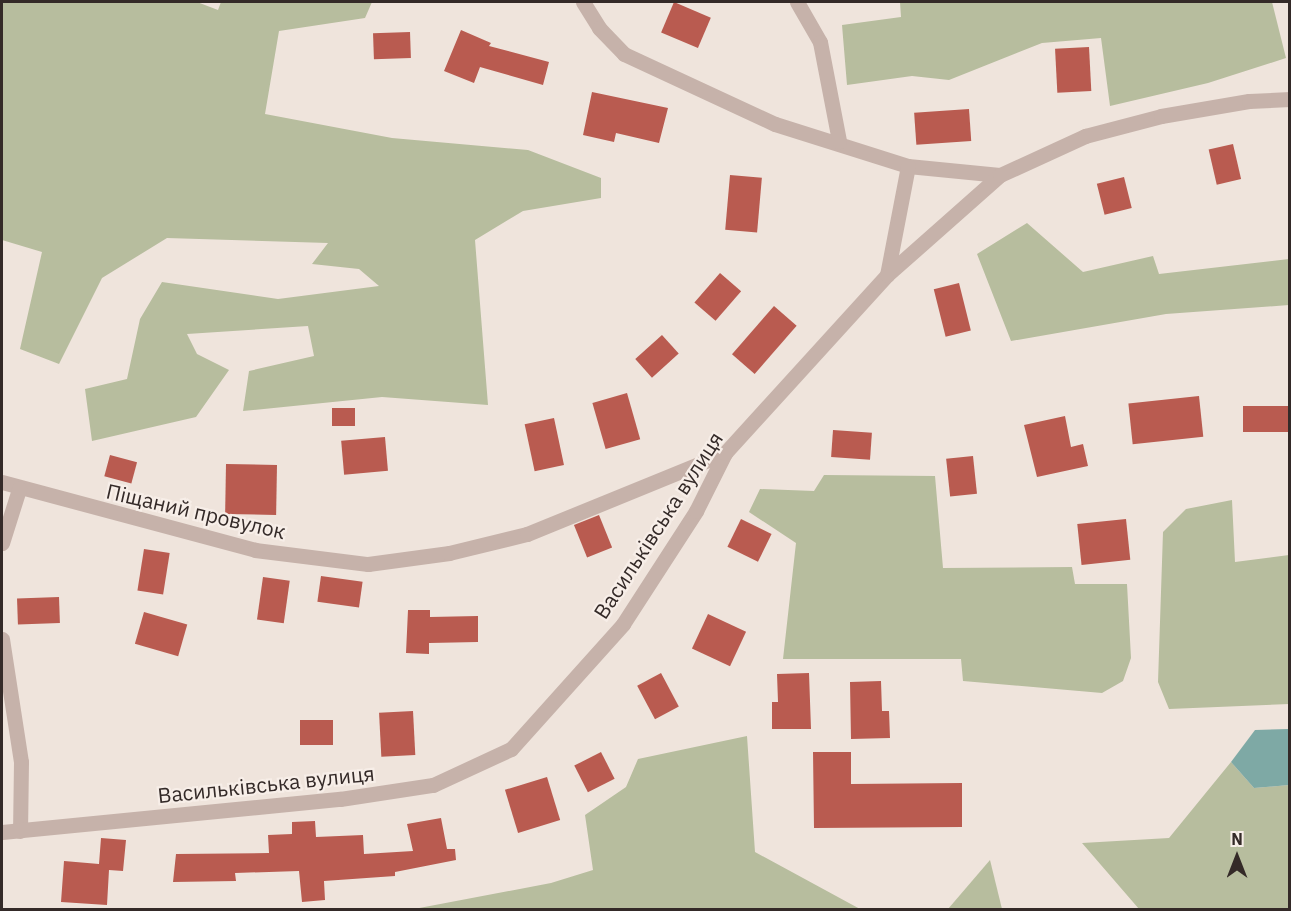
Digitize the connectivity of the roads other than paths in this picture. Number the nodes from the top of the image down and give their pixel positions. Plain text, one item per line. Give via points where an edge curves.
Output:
1 (583, 2) edge
2 (797, 2) edge
3 (1290, 99) edge
4 (839, 141) junction
5 (908, 166) junction
6 (1000, 175) junction
7 (888, 275) junction
8 (725, 453) junction
9 (2, 482) edge
10 (20, 489) junction
11 (2, 543) edge
12 (2, 639) edge
13 (20, 831) junction
14 (2, 832) edge

1 - 4 street via 599,28 624,54 775,124
2 - 4 street via 820,42
3 - 6 street, Васильківська вулиця via 1249,101 1161,116 1085,136
4 - 5 street
5 - 6 street
5 - 7 street
6 - 7 street, Васильківська вулиця
7 - 8 street, Васильківська вулиця
8 - 10 street, Піщаний провулок via 527,534 448,553 368,564 255,550
8 - 13 street, Васильківська вулиця via 696,511 623,624 511,748 433,785 340,799
9 - 10 street, Піщаний провулок
10 - 11 street
12 - 13 street via 21,762
13 - 14 street, Васильківська вулиця

